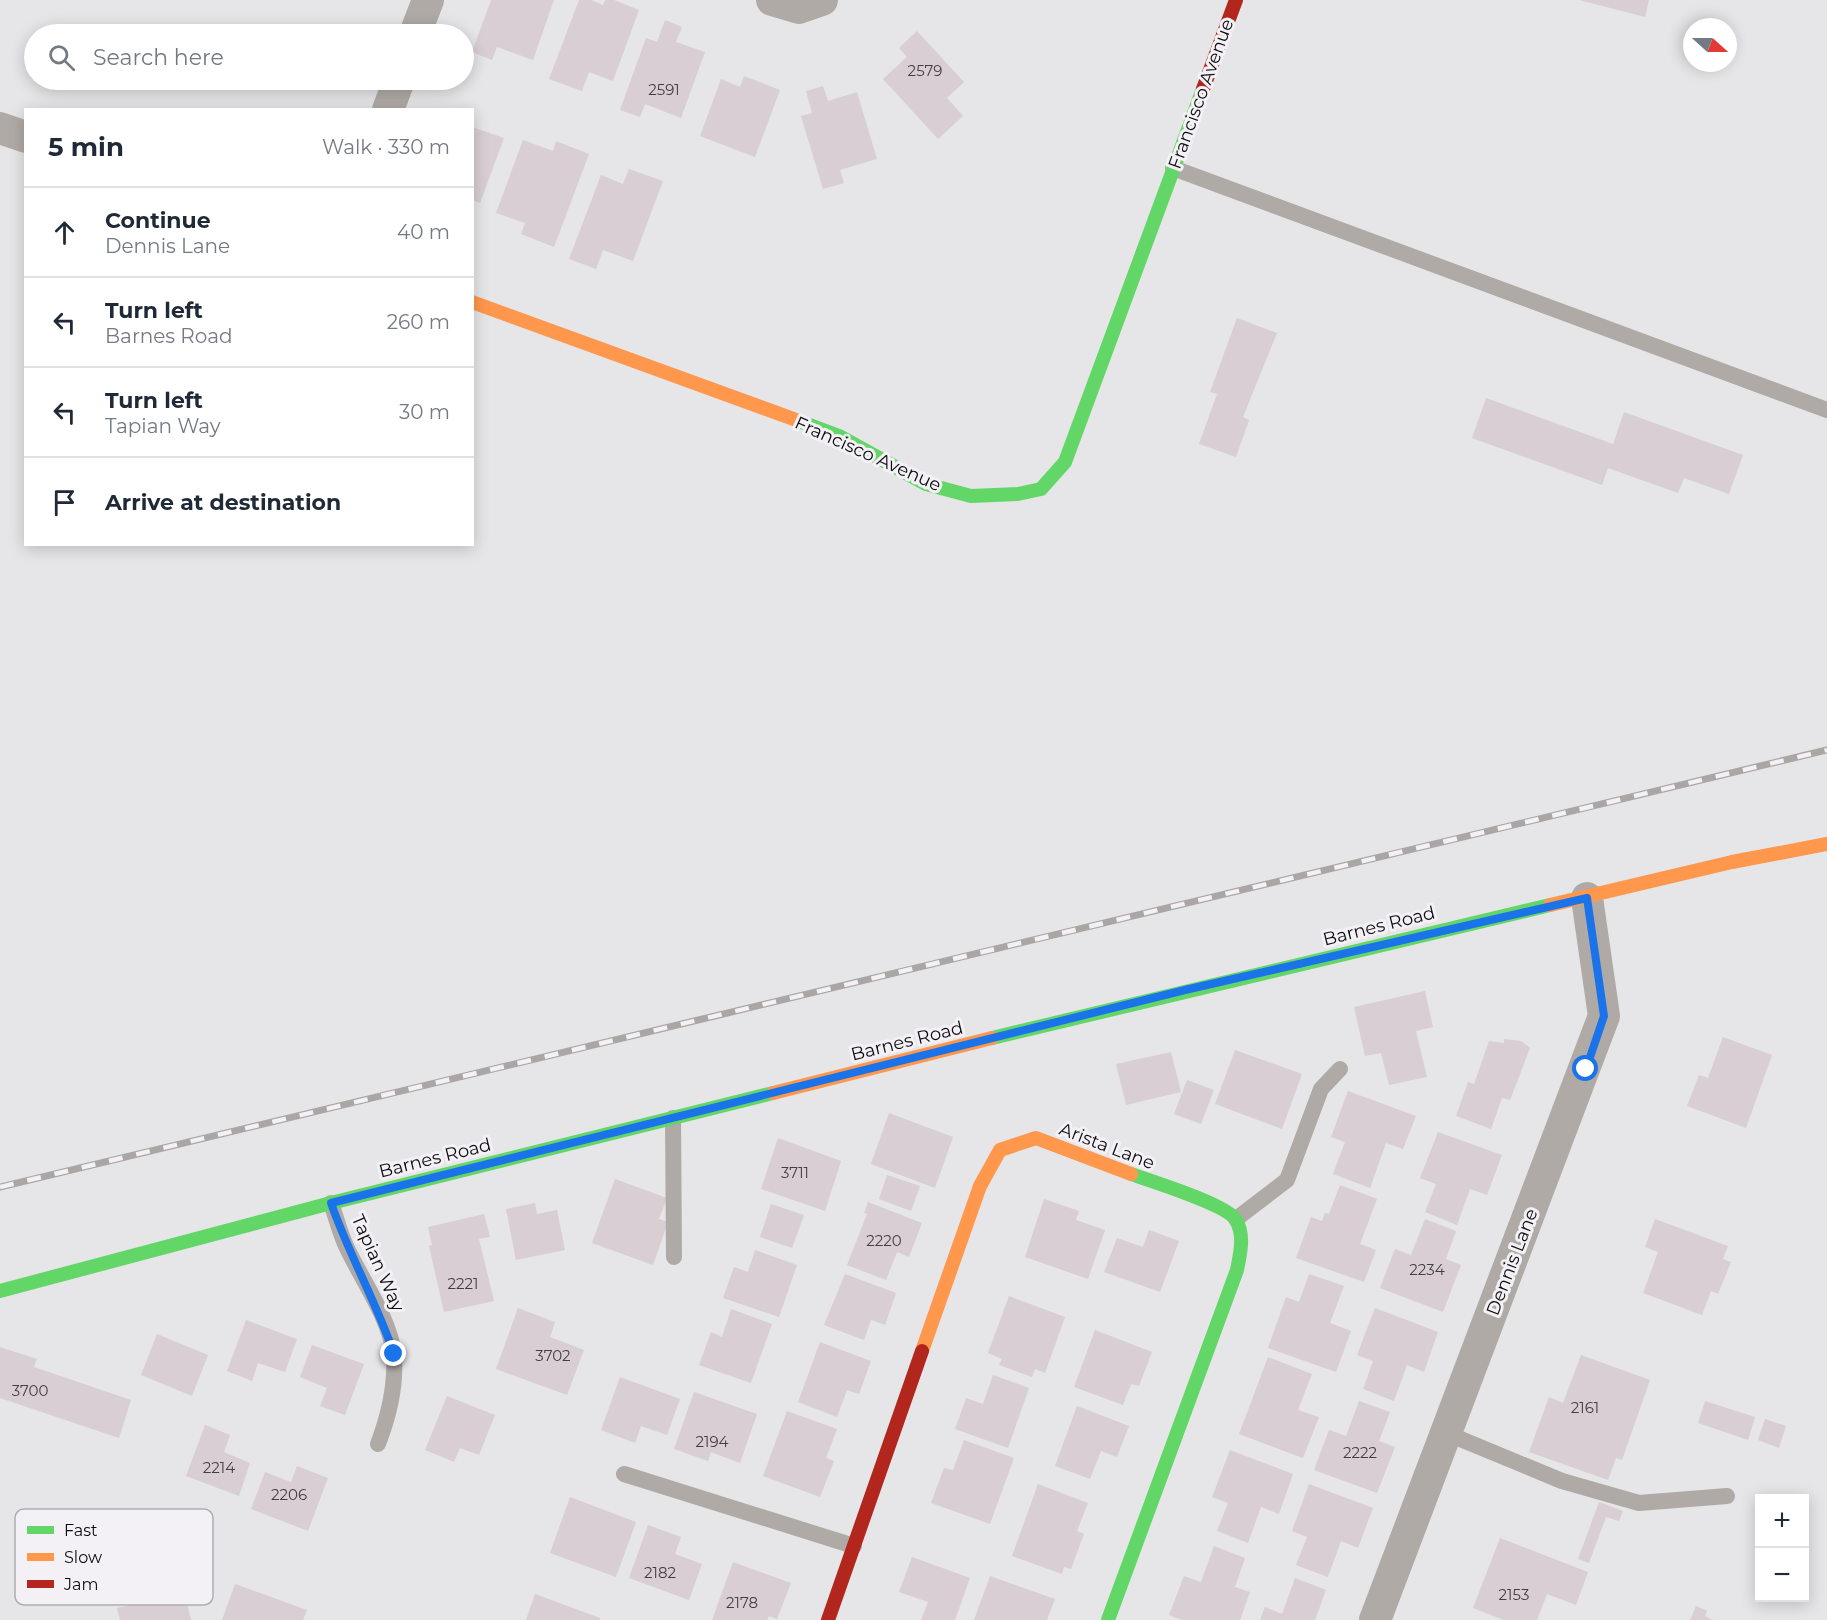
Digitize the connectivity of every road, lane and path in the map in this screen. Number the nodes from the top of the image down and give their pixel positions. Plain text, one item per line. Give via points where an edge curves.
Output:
1 (428, 0) edge
2 (772, 0) edge
3 (822, 0) edge
4 (1236, 0) edge
5 (419, 24) edge
6 (395, 90) edge
7 (389, 108) edge
8 (0, 128) edge
9 (24, 136) edge
10 (1173, 168) junction
11 (474, 303) edge
12 (1827, 410) edge
13 (1827, 844) edge
14 (1587, 898) junction
15 (1340, 1069) dead end
16 (673, 1118) junction
17 (331, 1203) junction
18 (1236, 1219) junction
19 (674, 1257) dead end
20 (0, 1291) edge
21 (1446, 1433) junction
22 (378, 1444) dead end
23 (624, 1474) dead end
24 (1727, 1496) dead end
25 (854, 1546) junction
26 (828, 1620) edge
27 (1108, 1620) edge
28 (1375, 1620) edge

1 - 5 street
2 - 3 street via 799,8
4 - 10 street, Francisco Avenue
6 - 7 street
8 - 9 street
10 - 11 street, Francisco Avenue via 1065,462 1041,489 1018,494 971,496 926,484 839,436
10 - 12 lane
13 - 14 street, Barnes Road via 1732,862
14 - 16 street, Barnes Road via 1185,990
14 - 21 street, Dennis Lane via 1604,1016
15 - 18 lane via 1321,1089 1287,1180
16 - 17 street, Barnes Road
16 - 19 lane
17 - 20 street, Barnes Road
17 - 22 lane, Tapian Way via 394,1354 391,1410
18 - 25 street, Arista Lane via 1220,1207 1036,1138 1000,1150 980,1186
18 - 27 street via 1242,1243 1237,1270
21 - 24 lane via 1562,1481 1639,1503
21 - 28 street, Dennis Lane
23 - 25 lane
25 - 26 street, Arista Lane

